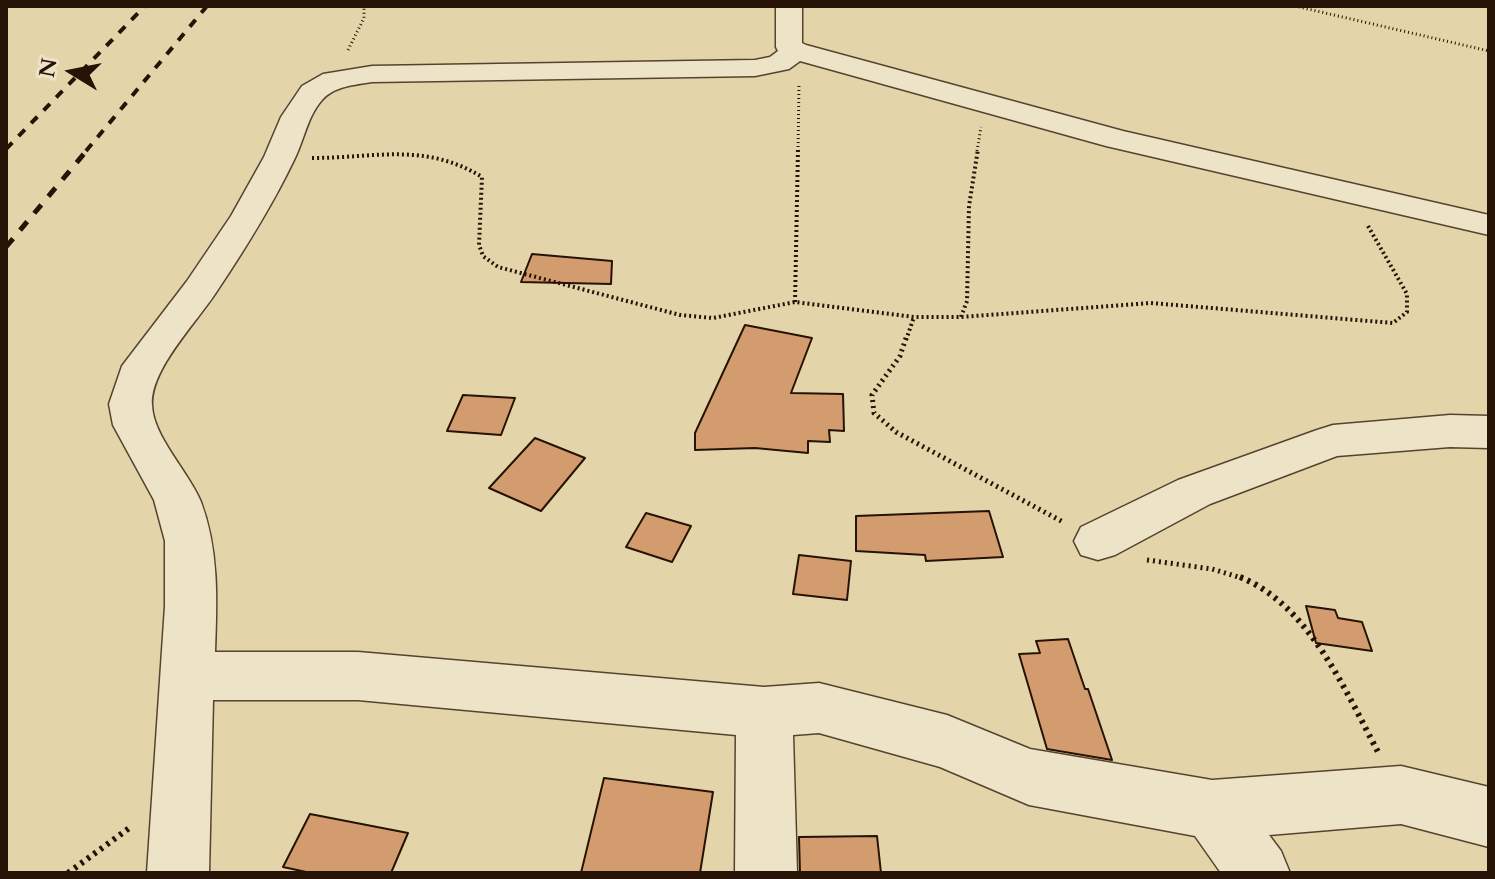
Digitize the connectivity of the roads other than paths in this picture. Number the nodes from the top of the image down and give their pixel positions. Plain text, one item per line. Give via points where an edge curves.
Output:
1 (789, 6) edge
2 (788, 57) junction
3 (1489, 225) edge
4 (1489, 432) edge
5 (1098, 541) dead end
6 (187, 676) junction
7 (764, 712) junction
8 (1212, 810) junction
9 (1489, 817) edge
10 (178, 873) edge
11 (766, 873) edge
12 (1259, 873) edge

1 - 2 street
2 - 3 street
2 - 6 street via 755,68 372,74 333,80 312,92 248,216 142,366 130,404 135,425 177,500 189,541
4 - 5 street via 1333,441 1194,492
6 - 7 street via 358,676
6 - 10 street
7 - 8 street via 819,708 947,742 1029,777
7 - 11 street
8 - 9 street via 1401,795
8 - 12 street

